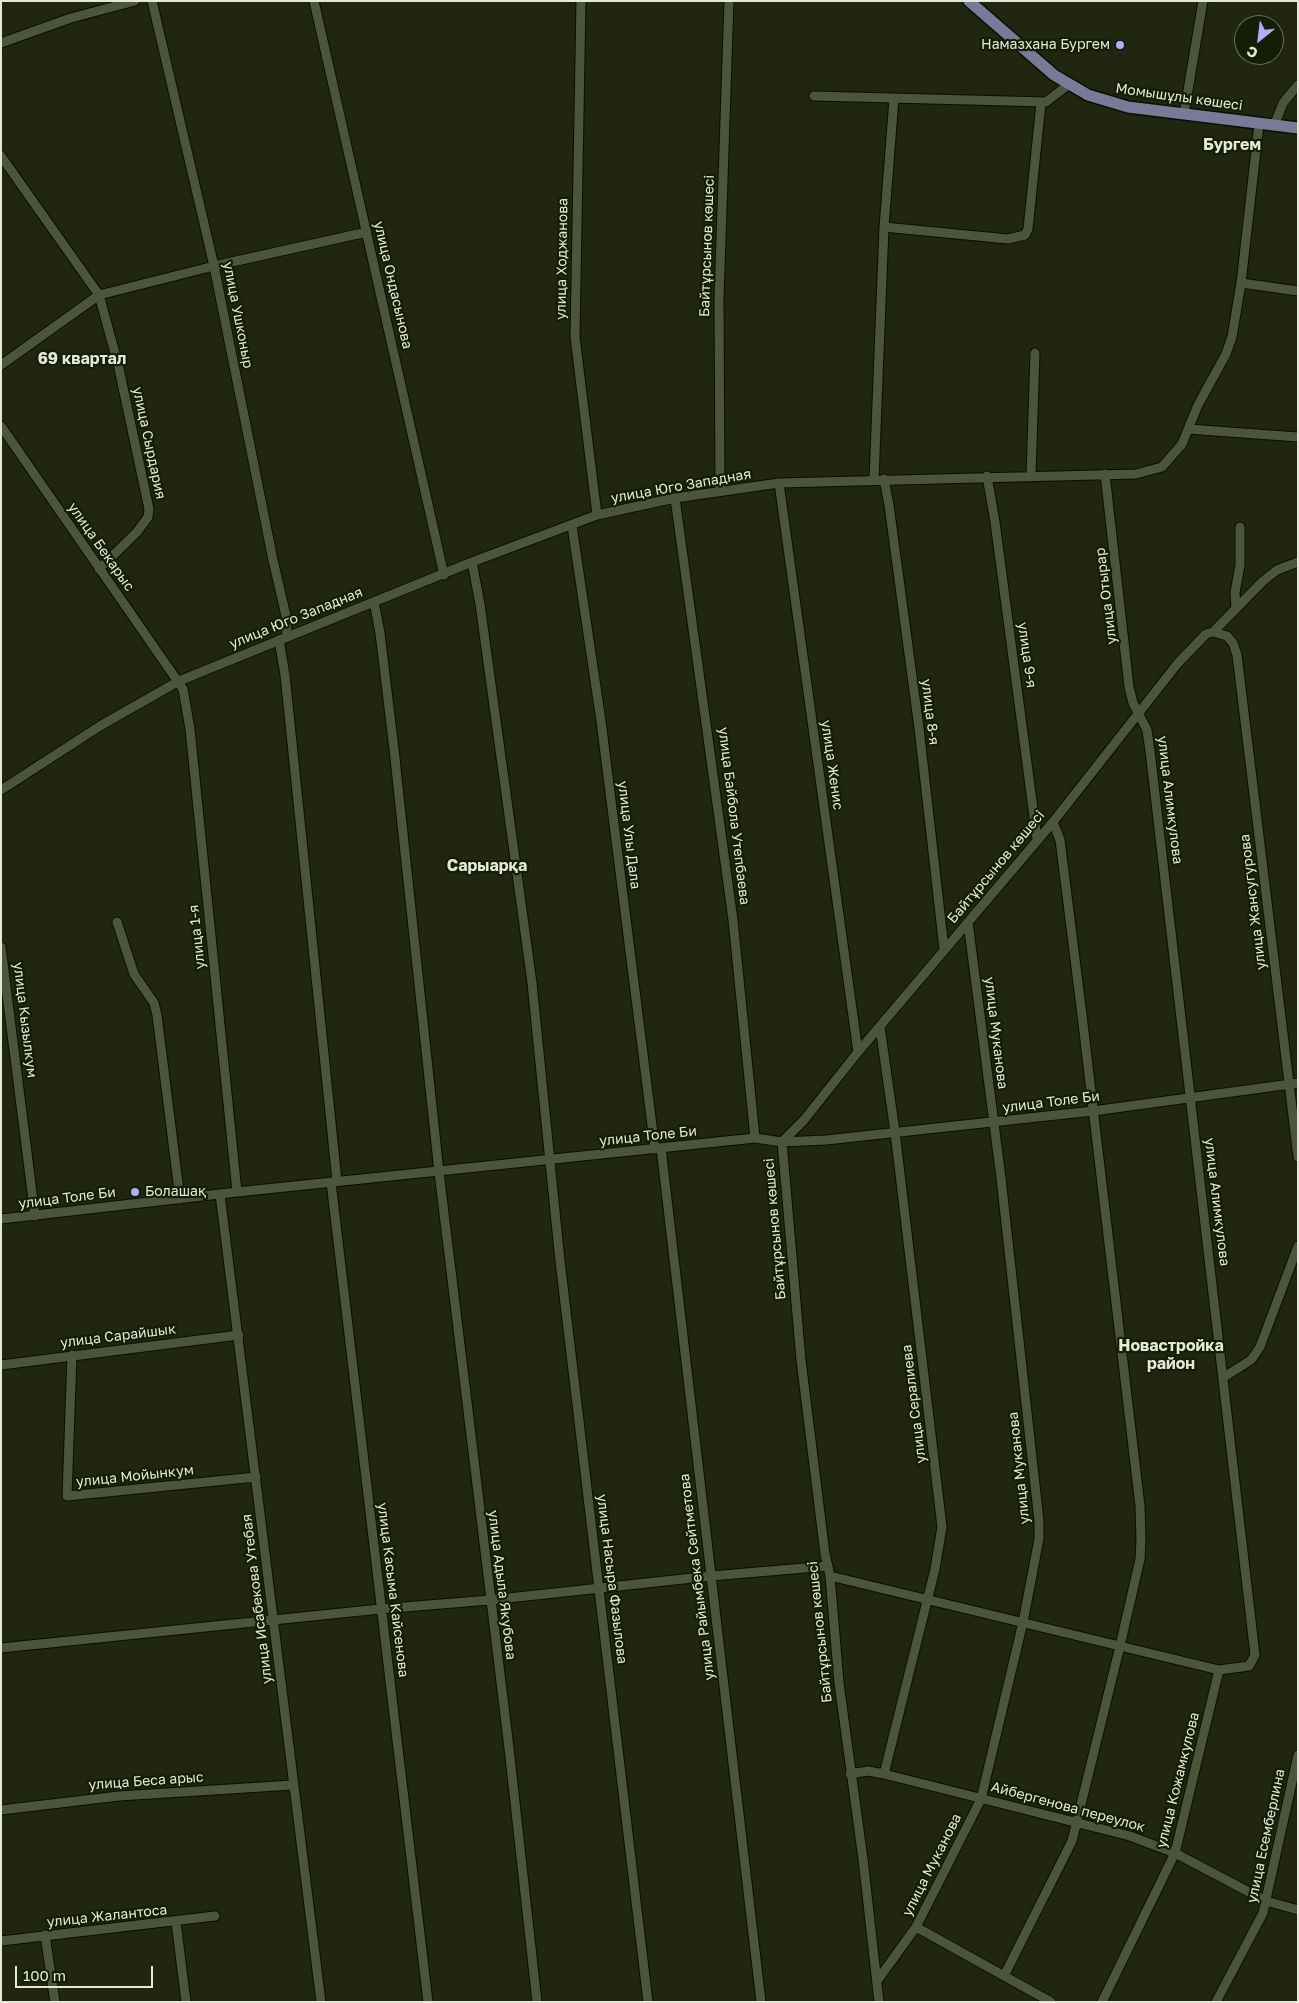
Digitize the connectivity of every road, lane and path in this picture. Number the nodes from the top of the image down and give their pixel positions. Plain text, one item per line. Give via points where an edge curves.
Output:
1 (136, 1) edge
2 (152, 1) edge
3 (314, 1) edge
4 (580, 1) edge
5 (729, 1) edge
6 (969, 1) edge
7 (1203, 1) edge
8 (1, 43) edge
9 (1068, 85) junction
10 (1298, 85) edge
11 (814, 96) dead end
12 (894, 99) junction
13 (1041, 102) junction
14 (1184, 114) junction
15 (1259, 124) junction
16 (1274, 126) junction
17 (1298, 128) edge
18 (1, 156) edge
19 (884, 227) junction
20 (367, 232) junction
21 (214, 266) junction
22 (1241, 282) junction
23 (1298, 291) edge
24 (99, 295) junction
25 (1035, 353) dead end
26 (1, 365) edge
27 (1, 426) edge
28 (1188, 429) junction
29 (1298, 437) edge
30 (1105, 474) junction
31 (987, 476) junction
32 (1031, 476) junction
33 (879, 479) junction
34 (779, 483) junction
35 (720, 491) junction
36 (675, 498) junction
37 (597, 515) junction
38 (572, 526) junction
39 (1240, 527) dead end
40 (472, 562) junction
41 (1298, 562) edge
42 (99, 569) junction
43 (444, 575) junction
44 (374, 602) junction
45 (1236, 608) junction
46 (1212, 632) junction
47 (283, 638) junction
48 (180, 682) junction
49 (1137, 714) junction
50 (1, 790) edge
51 (1053, 822) junction
52 (1037, 839) junction
53 (117, 922) dead end
54 (968, 922) junction
55 (1, 947) edge
56 (944, 949) junction
57 (880, 1027) junction
58 (858, 1052) junction
59 (1293, 1083) edge
60 (1190, 1098) junction
61 (1093, 1111) junction
62 (994, 1122) junction
63 (895, 1132) junction
64 (755, 1138) junction
65 (782, 1142) junction
66 (658, 1148) junction
67 (1298, 1158) edge
68 (550, 1160) junction
69 (439, 1172) junction
70 (334, 1182) junction
71 (237, 1192) junction
72 (220, 1194) junction
73 (180, 1199) junction
74 (35, 1216) junction
75 (1, 1219) edge
76 (1298, 1246) edge
77 (239, 1335) junction
78 (72, 1355) junction
79 (1, 1365) edge
80 (1224, 1377) junction
81 (256, 1477) junction
82 (829, 1571) junction
83 (711, 1576) junction
84 (600, 1588) junction
85 (926, 1599) junction
86 (490, 1600) junction
87 (380, 1609) junction
88 (273, 1621) junction
89 (1023, 1622) junction
90 (1120, 1646) junction
91 (1, 1648) edge
92 (1220, 1670) junction
93 (1298, 1755) edge
94 (850, 1774) junction
95 (884, 1774) junction
96 (293, 1785) junction
97 (981, 1799) junction
98 (1, 1810) edge
99 (1077, 1823) junction
100 (1175, 1853) junction
101 (1266, 1902) junction
102 (1298, 1910) edge
103 (215, 1916) dead end
104 (176, 1922) junction
105 (916, 1927) junction
106 (45, 1935) junction
107 (1, 1941) edge
108 (1004, 1976) junction
109 (877, 1981) junction
110 (55, 2002) edge
111 (186, 2002) edge
112 (321, 2002) edge
113 (428, 2002) edge
114 (537, 2002) edge
115 (648, 2002) edge
116 (761, 2002) edge
117 (879, 2002) edge
118 (1050, 2002) edge
119 (1102, 2002) edge
120 (1216, 2002) edge

1 - 8 street via 71,18
2 - 21 street, улица Ушконыр
3 - 20 street, улица Ондасынова
4 - 37 street, улица Ходжанова via 575,337
5 - 35 street, Байтұрсынов көшесі via 719,298
6 - 9 main road, Момышұлы көшесі
7 - 14 street
9 - 13 street via 1050,101
9 - 14 main road, Момышұлы көшесі via 1108,102
10 - 16 street via 1283,103
11 - 12 street
12 - 13 street
12 - 19 street, улица 8-я
13 - 19 street via 1025,235 1008,239
14 - 15 main road, Момышұлы көшесі
15 - 16 main road, Момышұлы көшесі
15 - 22 street, улица Юго Западная
16 - 17 main road, Момышұлы көшесі
18 - 24 street, улица Сырдария
19 - 33 street, улица 8-я
20 - 21 street
20 - 43 street, улица Ондасынова
21 - 24 street
21 - 47 street, улица Ушконыр via 286,616
22 - 23 street
22 - 28 street, улица Юго Западная via 1226,354
24 - 26 street
24 - 42 street, улица Сырдария via 118,364 149,509 148,517 137,532
25 - 32 street
27 - 42 street, улица Бекарыс
28 - 29 street
28 - 30 street, улица Юго Западная via 1177,453 1162,467 1136,474
30 - 32 street, улица Юго Западная
30 - 49 street, улица Отырар via 1129,687
31 - 32 street, улица Юго Западная
31 - 33 street, улица Юго Западная
31 - 52 street, улица 9-я
33 - 34 street, улица Юго Западная
33 - 56 street, улица 8-я via 889,505
34 - 35 street, улица Юго Западная
34 - 58 street, улица Женис
35 - 36 street, улица Юго Западная
36 - 37 street, улица Юго Западная
36 - 64 street, улица Байбола Утепбаева via 733,920
37 - 38 street, улица Юго Западная
38 - 40 street, улица Юго Западная
38 - 66 street, улица Улы Дала
39 - 45 street
40 - 43 street, улица Юго Западная
40 - 68 street, улица Насыра Фазылова via 532,983
41 - 45 street, Байтұрсынов көшесі via 1277,570
42 - 48 street, улица Бекарыс
43 - 44 street, улица Юго Западная
44 - 47 street, улица Юго Западная
44 - 69 street, улица Адыла Якубова via 395,758
45 - 46 street, Байтұрсынов көшесі
46 - 49 street, Байтұрсынов көшесі via 1192,648
46 - 59 street, улица Жансугурова via 1226,636 1233,643 1237,655
47 - 48 street, улица Юго Западная
47 - 70 street, улица Ушконыр
48 - 50 street, улица Юго Западная via 100,726
48 - 71 street, улица 1-я via 190,729
49 - 51 street, Байтұрсынов көшесі
49 - 60 street, улица Алимкулова via 1148,735
51 - 52 street, Байтұрсынов көшесі
51 - 61 street via 1061,848
52 - 54 street, Байтұрсынов көшесі
53 - 73 street via 134,974 154,1003 158,1015
54 - 56 street, Байтұрсынов көшесі
54 - 62 street, улица Муканова
55 - 74 street, улица Кызылкум
56 - 57 street, Байтұрсынов көшесі
57 - 58 street, Байтұрсынов көшесі
57 - 63 street, улица Сералиева
58 - 65 street, Байтұрсынов көшесі via 804,1120
59 - 60 street, улица Толе Би
59 - 67 street, улица Жансугурова
60 - 61 street, улица Толе Би
60 - 80 street, улица Алимкулова
61 - 62 street, улица Толе Би
61 - 90 street via 1140,1506 1140,1558
62 - 63 street, улица Толе Би
62 - 89 street, улица Муканова via 1039,1522 1037,1553
63 - 65 street, улица Толе Би
63 - 85 street, улица Сералиева via 942,1526
64 - 65 street, улица Толе Би
64 - 66 street, улица Толе Би
65 - 82 street, Байтұрсынов көшесі via 801,1360
66 - 68 street, улица Толе Би
66 - 83 street, улица Райымбека Сейтметова
68 - 69 street, улица Толе Би
68 - 84 street, улица Насыра Фазылова
69 - 70 street, улица Толе Би
69 - 86 street, улица Адыла Якубова
70 - 71 street, улица Толе Би
70 - 87 street, улица Касыма Кайсенова
71 - 72 street, улица Толе Би
72 - 73 street, улица Толе Би
72 - 77 street, улица Исабекова Утебая
73 - 74 street, улица Толе Би
74 - 75 street, улица Толе Би
76 - 80 street via 1260,1347 1251,1360
77 - 78 street, улица Сарайшык
77 - 81 street, улица Исабекова Утебая
78 - 79 street, улица Сарайшык
78 - 81 street, улица Мойынкум via 67,1496
80 - 92 street, улица Алимкулова via 1255,1656 1249,1666
81 - 88 street, улица Исабекова Утебая
82 - 83 street
82 - 85 street
82 - 94 street, Байтұрсынов көшесі
83 - 84 street
83 - 116 street, улица Райымбека Сейтметова
84 - 86 street
84 - 115 street, улица Насыра Фазылова
85 - 89 street
85 - 95 street, улица Сералиева
86 - 87 street
86 - 114 street, улица Адыла Якубова
87 - 88 street
87 - 113 street, улица Касыма Кайсенова
88 - 91 street
88 - 96 street, улица Исабекова Утебая
89 - 90 street
89 - 97 street, улица Муканова
90 - 92 street
90 - 99 street
92 - 100 street, улица Кожамкулова
93 - 101 street, улица Есемберлина
94 - 95 street, Айбергенова переулок via 868,1771
94 - 109 street, Байтұрсынов көшесі via 864,1859
95 - 97 street, Айбергенова переулок
96 - 98 street, улица Беса арыс via 129,1796
96 - 112 street, улица Исабекова Утебая
97 - 99 street, Айбергенова переулок
97 - 105 street, улица Муканова
99 - 100 street, Айбергенова переулок via 1130,1836
99 - 108 street via 1072,1841
100 - 101 street, Айбергенова переулок
100 - 119 street, улица Кожамкулова
101 - 102 street, Айбергенова переулок
101 - 120 street, улица Есемберлина via 1257,1926
103 - 104 street, улица Жалантоса
104 - 106 street, улица Жалантоса
104 - 111 street
105 - 108 street
105 - 109 street, улица Муканова
106 - 107 street, улица Жалантоса
106 - 110 street
108 - 118 street
109 - 117 street, Байтұрсынов көшесі

